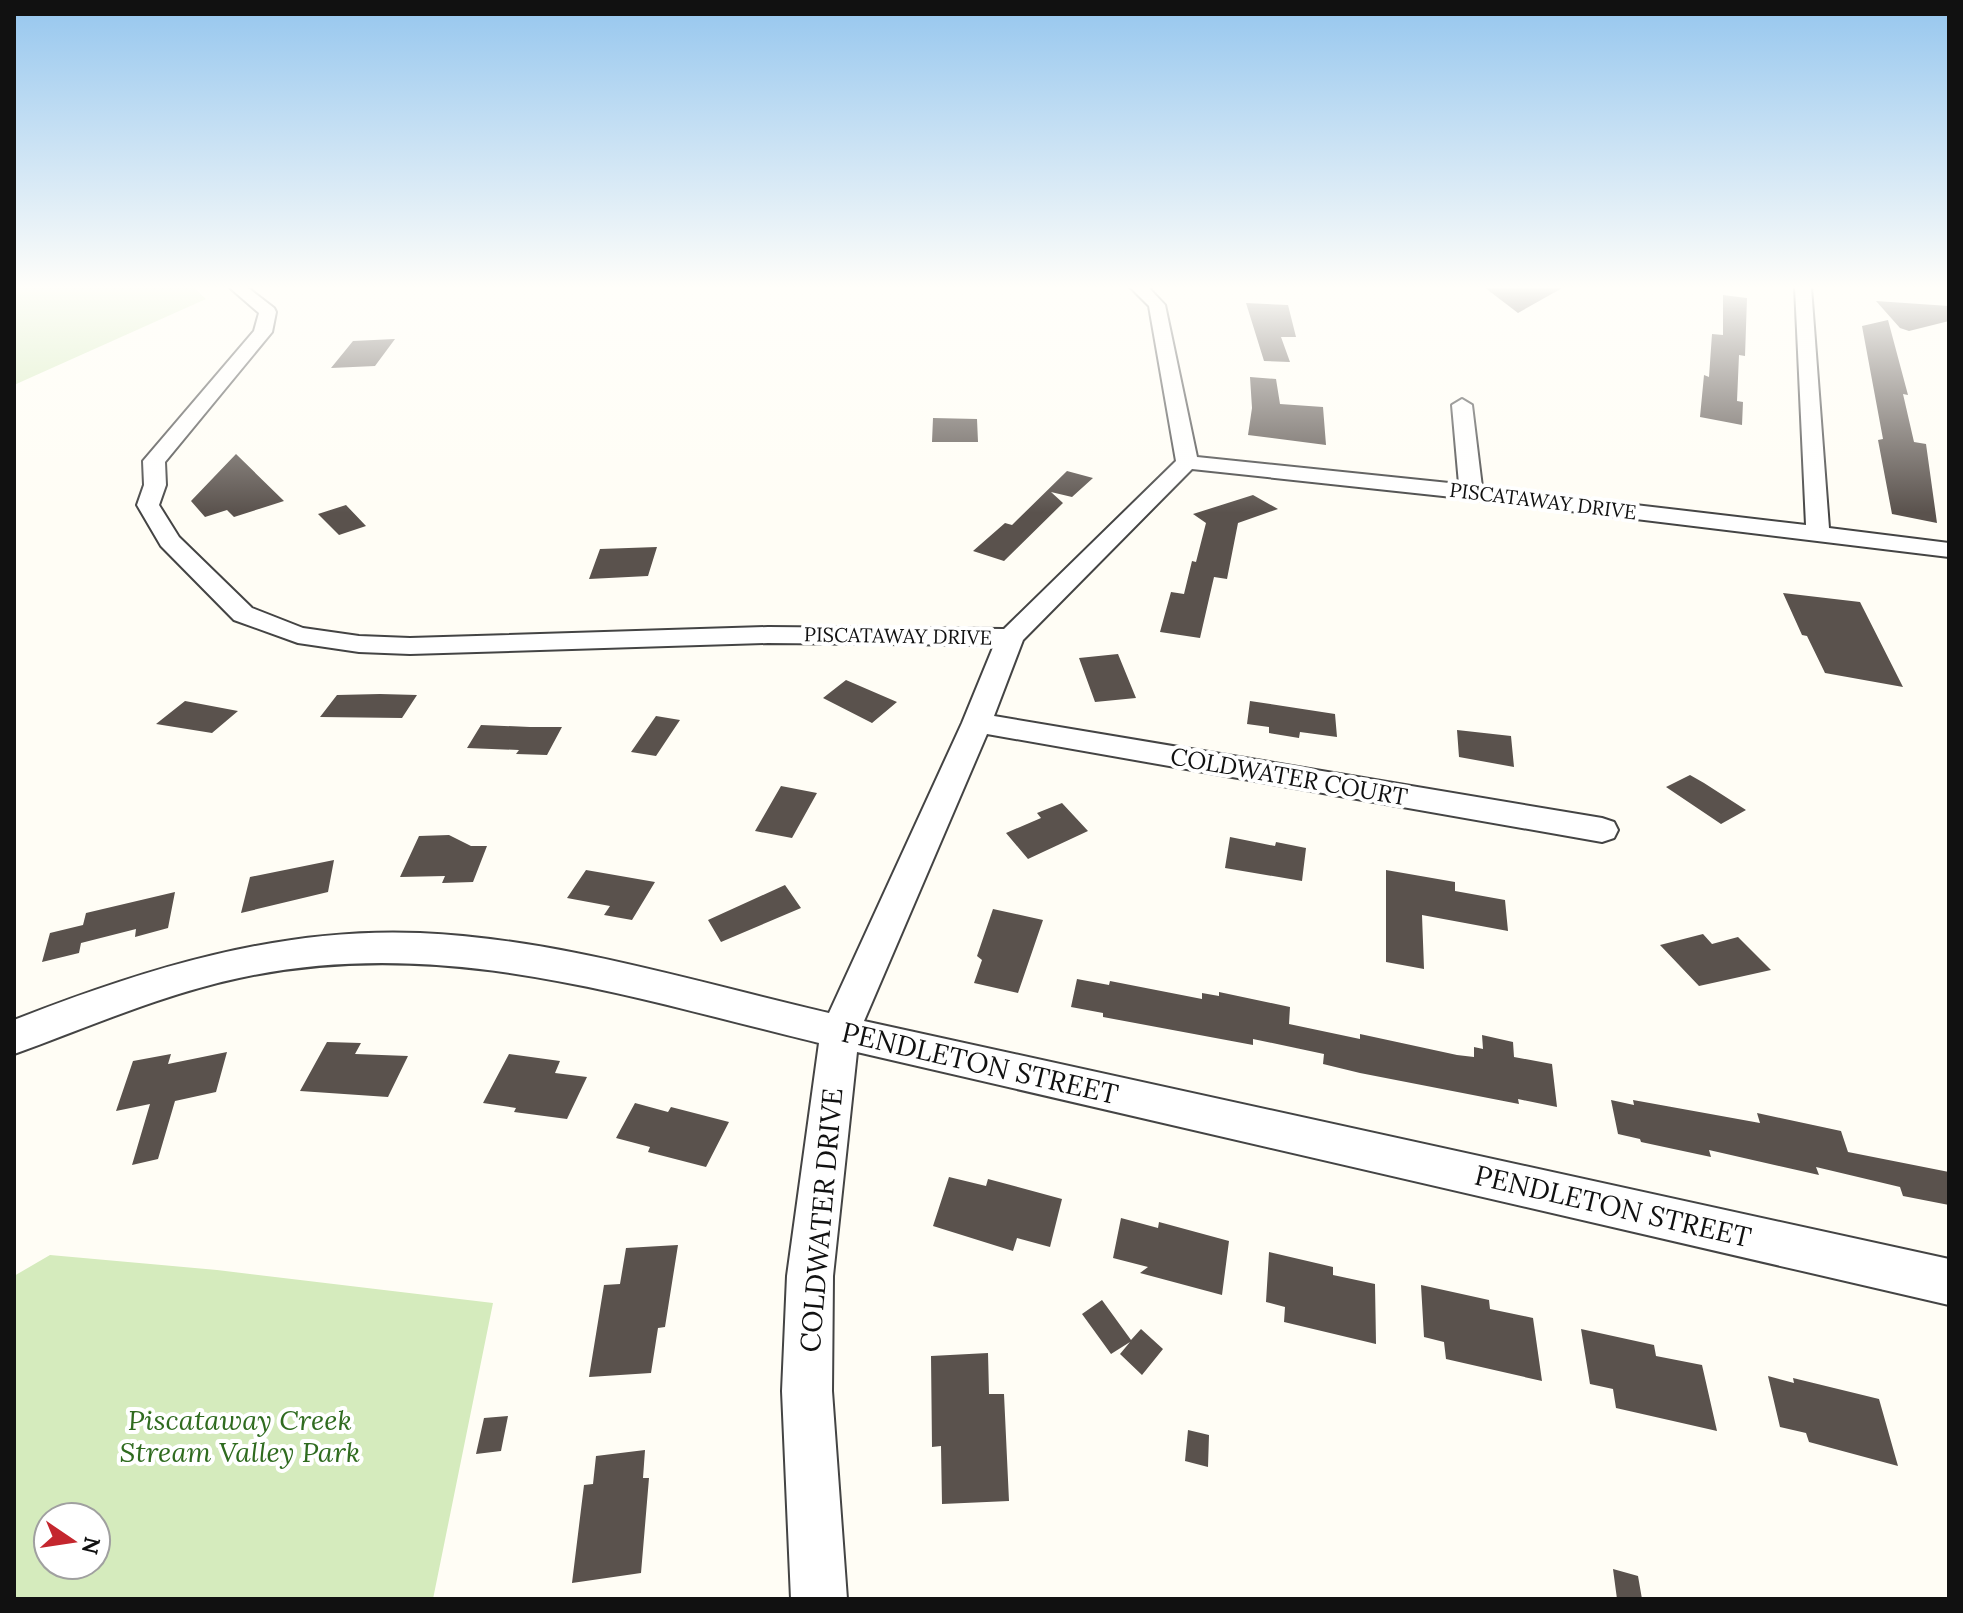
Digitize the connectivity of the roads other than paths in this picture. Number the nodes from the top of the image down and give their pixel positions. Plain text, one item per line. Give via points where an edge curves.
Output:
1 (237, 362) edge
2 (1168, 362) edge
3 (1806, 362) edge
4 (1462, 405) dead end
5 (1187, 462) junction
6 (1471, 492) junction
7 (1818, 534) junction
8 (1949, 550) edge
9 (1011, 637) junction
10 (977, 723) junction
11 (1602, 830) dead end
12 (840, 1032) junction
13 (14, 1037) edge
14 (1949, 1282) edge
15 (819, 1599) edge

1 - 9 street, PISCATAWAY DRIVE via 154,461 155,485 148,505 169,541 243,614 258,622 326,640 410,646 768,635
2 - 5 street
3 - 7 street
4 - 6 street
5 - 6 street, PISCATAWAY DRIVE
5 - 9 street, PISCATAWAY DRIVE
6 - 7 street, PISCATAWAY DRIVE
7 - 8 street, PISCATAWAY DRIVE
9 - 10 street, COLDWATER DRIVE
10 - 11 street, COLDWATER COURT
10 - 12 street, COLDWATER DRIVE
12 - 13 street, PENDLETON STREET via 574,967 498,954 374,947 224,964 85,1007
12 - 14 street, PENDLETON STREET
12 - 15 street, COLDWATER DRIVE via 810,1276 807,1391

